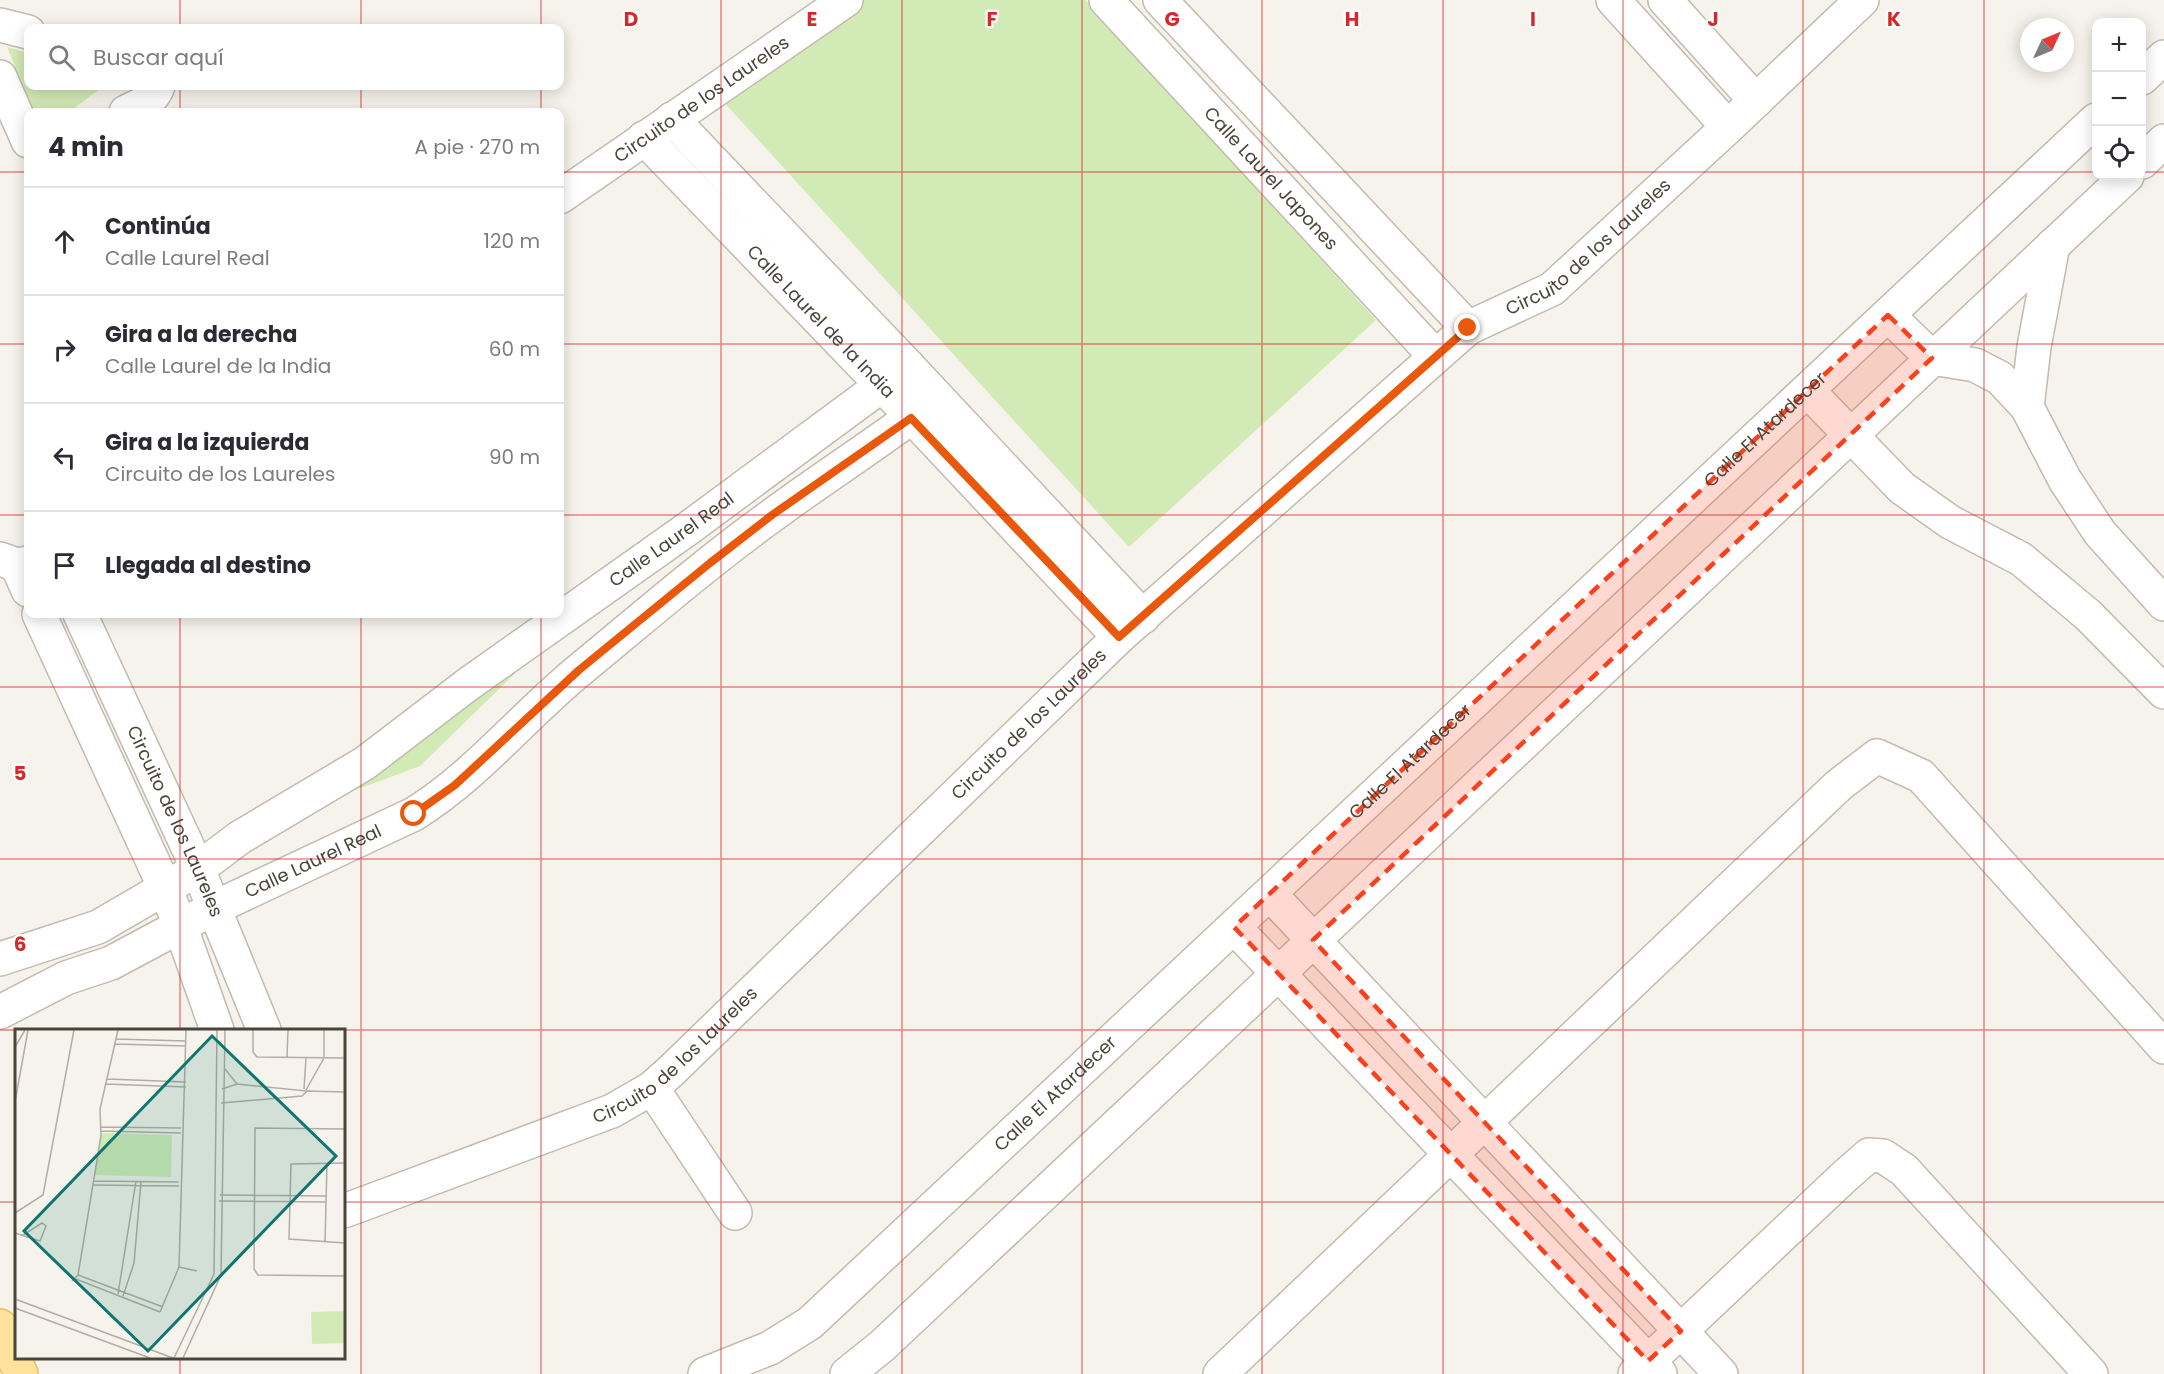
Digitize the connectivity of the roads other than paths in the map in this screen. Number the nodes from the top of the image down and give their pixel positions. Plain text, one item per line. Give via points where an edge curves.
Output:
1 (846, 0) edge
2 (1106, 0) edge
3 (1160, 0) edge
4 (1613, 0) edge
5 (1665, 0) edge
6 (1862, 0) edge
7 (0, 26) edge
8 (24, 31) edge
9 (2164, 57) edge
10 (2146, 74) edge
11 (0, 77) edge
12 (157, 90) edge
13 (1247, 94) junction
14 (1756, 101) junction
15 (134, 108) edge
16 (672, 119) junction
17 (1217, 119) junction
18 (2092, 125) edge
19 (1728, 127) junction
20 (24, 132) edge
21 (644, 138) junction
22 (2164, 141) edge
23 (2146, 158) edge
24 (2123, 180) edge
25 (564, 194) edge
26 (2053, 245) junction
27 (1888, 315) junction
28 (1468, 328) junction
29 (1436, 356) junction
30 (1932, 358) junction
31 (908, 366) junction
32 (882, 385) junction
33 (1808, 391) junction
34 (937, 398) junction
35 (2027, 407) junction
36 (911, 418) junction
37 (1850, 436) junction
38 (2164, 604) edge
39 (564, 617) edge
40 (41, 618) edge
41 (82, 618) edge
42 (562, 618) edge
43 (1131, 627) junction
44 (545, 630) junction
45 (579, 670) junction
46 (2164, 692) edge
47 (198, 869) junction
48 (165, 888) junction
49 (1270, 894) junction
50 (214, 908) junction
51 (180, 925) junction
52 (1234, 927) junction
53 (1313, 940) junction
54 (50, 943) junction
55 (0, 959) edge
56 (1278, 972) junction
57 (66, 978) junction
58 (0, 1012) edge
59 (217, 1029) edge
60 (264, 1029) edge
61 (2164, 1047) edge
62 (652, 1088) junction
63 (1485, 1122) junction
64 (1451, 1155) junction
65 (345, 1211) edge
66 (735, 1213) dead end
67 (0, 1326) edge
68 (1681, 1331) junction
69 (2076, 1369) edge
70 (1648, 1370) edge
71 (21, 1374) edge
72 (705, 1374) edge
73 (847, 1374) edge
74 (1220, 1374) edge
75 (1721, 1374) edge

1 - 16 street, Circuito de los Laureles
2 - 17 street, Calle Laurel Japones
3 - 13 street
4 - 19 street
5 - 14 street
6 - 14 street, Circuito de los Laureles
7 - 8 street
9 - 10 street
11 - 20 street
12 - 15 street via 149,101
13 - 17 street
13 - 28 street
14 - 19 street, Circuito de los Laureles
16 - 21 street, Circuito de los Laureles
16 - 31 street, Calle Laurel de la India
17 - 29 street, Calle Laurel Japones
18 - 27 street, Calle El Atardecer
19 - 28 street, Circuito de los Laureles via 1552,290
21 - 25 street, Circuito de los Laureles
21 - 32 street, Calle Laurel de la India
22 - 23 street
24 - 26 street
26 - 30 street
26 - 35 street
27 - 30 street
27 - 33 street, Calle El Atardecer
28 - 29 street, Circuito de los Laureles
29 - 43 street, Circuito de los Laureles
30 - 35 street via 1975,365 2000,378
30 - 37 street
31 - 32 street, Calle Laurel Real
31 - 34 street, Calle Laurel de la India
32 - 36 street, Calle Laurel de la India
32 - 39 street, Calle Laurel Real
33 - 37 street
33 - 49 street, Calle El Atardecer
34 - 36 street, Calle Laurel Real
34 - 43 street, Calle Laurel de la India
35 - 38 street via 2065,480 2100,533
36 - 43 street, Calle Laurel de la India
36 - 45 street, Calle Laurel Real via 742,538
37 - 46 street via 1902,489 1950,522 2021,559 2088,615
37 - 53 street
40 - 48 street, Circuito de los Laureles
41 - 47 street, Circuito de los Laureles
42 - 44 street, Calle Laurel Real
43 - 62 street, Circuito de los Laureles
44 - 45 street
44 - 47 street, Calle Laurel Real via 365,763 239,838
45 - 50 street, Calle Laurel Real via 455,785 427,806
47 - 48 street, Calle Laurel Real
47 - 50 street, Circuito de los Laureles
48 - 51 street, Circuito de los Laureles
48 - 54 street, Calle Laurel Real via 98,927
49 - 52 street, Calle El Atardecer
49 - 53 street
50 - 51 street, Calle Laurel Real
50 - 60 street, Circuito de los Laureles
51 - 57 street, Calle Laurel Real via 111,963
51 - 59 street, Circuito de los Laureles
52 - 56 street
52 - 72 street, Calle El Atardecer via 810,1323 770,1348
53 - 56 street
53 - 63 street
54 - 55 street, Calle Laurel Real
54 - 57 street
56 - 64 street
56 - 73 street via 882,1346
57 - 58 street, Calle Laurel Real
61 - 63 street via 1921,776 1877,756 1839,785
62 - 65 street, Circuito de los Laureles via 612,1111
62 - 66 street
63 - 64 street
63 - 68 street
64 - 70 street
64 - 74 street
67 - 71 main road
68 - 69 street via 1869,1155 1883,1156 1904,1170
68 - 70 street
68 - 75 street

